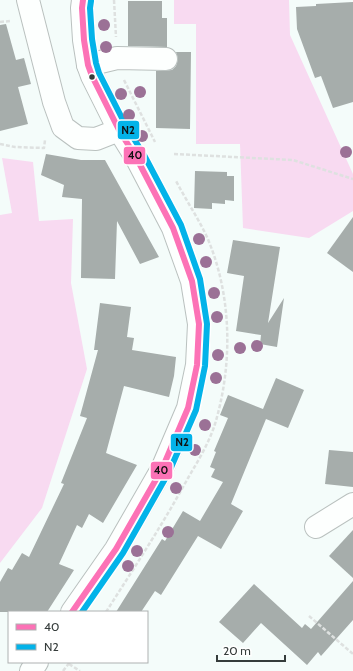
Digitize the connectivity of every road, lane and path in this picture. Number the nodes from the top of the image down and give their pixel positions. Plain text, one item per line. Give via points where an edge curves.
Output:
1 (28, 0) edge
2 (83, 0) edge
3 (163, 64) dead end
4 (90, 71) junction
5 (118, 130) junction
6 (45, 134) dead end
7 (0, 144) edge
8 (174, 154) dead end
9 (353, 179) edge
10 (353, 504) edge
11 (316, 527) dead end
12 (73, 611) edge
13 (309, 616) dead end
14 (353, 654) edge
15 (69, 663) edge
16 (63, 671) edge
17 (80, 671) edge

1 - 5 street via 54,102 63,126 78,138 90,139
2 - 4 street via 84,40
3 - 4 street via 116,58
4 - 5 street
5 - 12 street via 137,159 173,228 192,281 199,324 198,365 188,408 162,469 116,549
6 - 7 path via 44,148
8 - 9 path via 293,160
10 - 11 street
13 - 14 path
15 - 16 path
15 - 17 path

